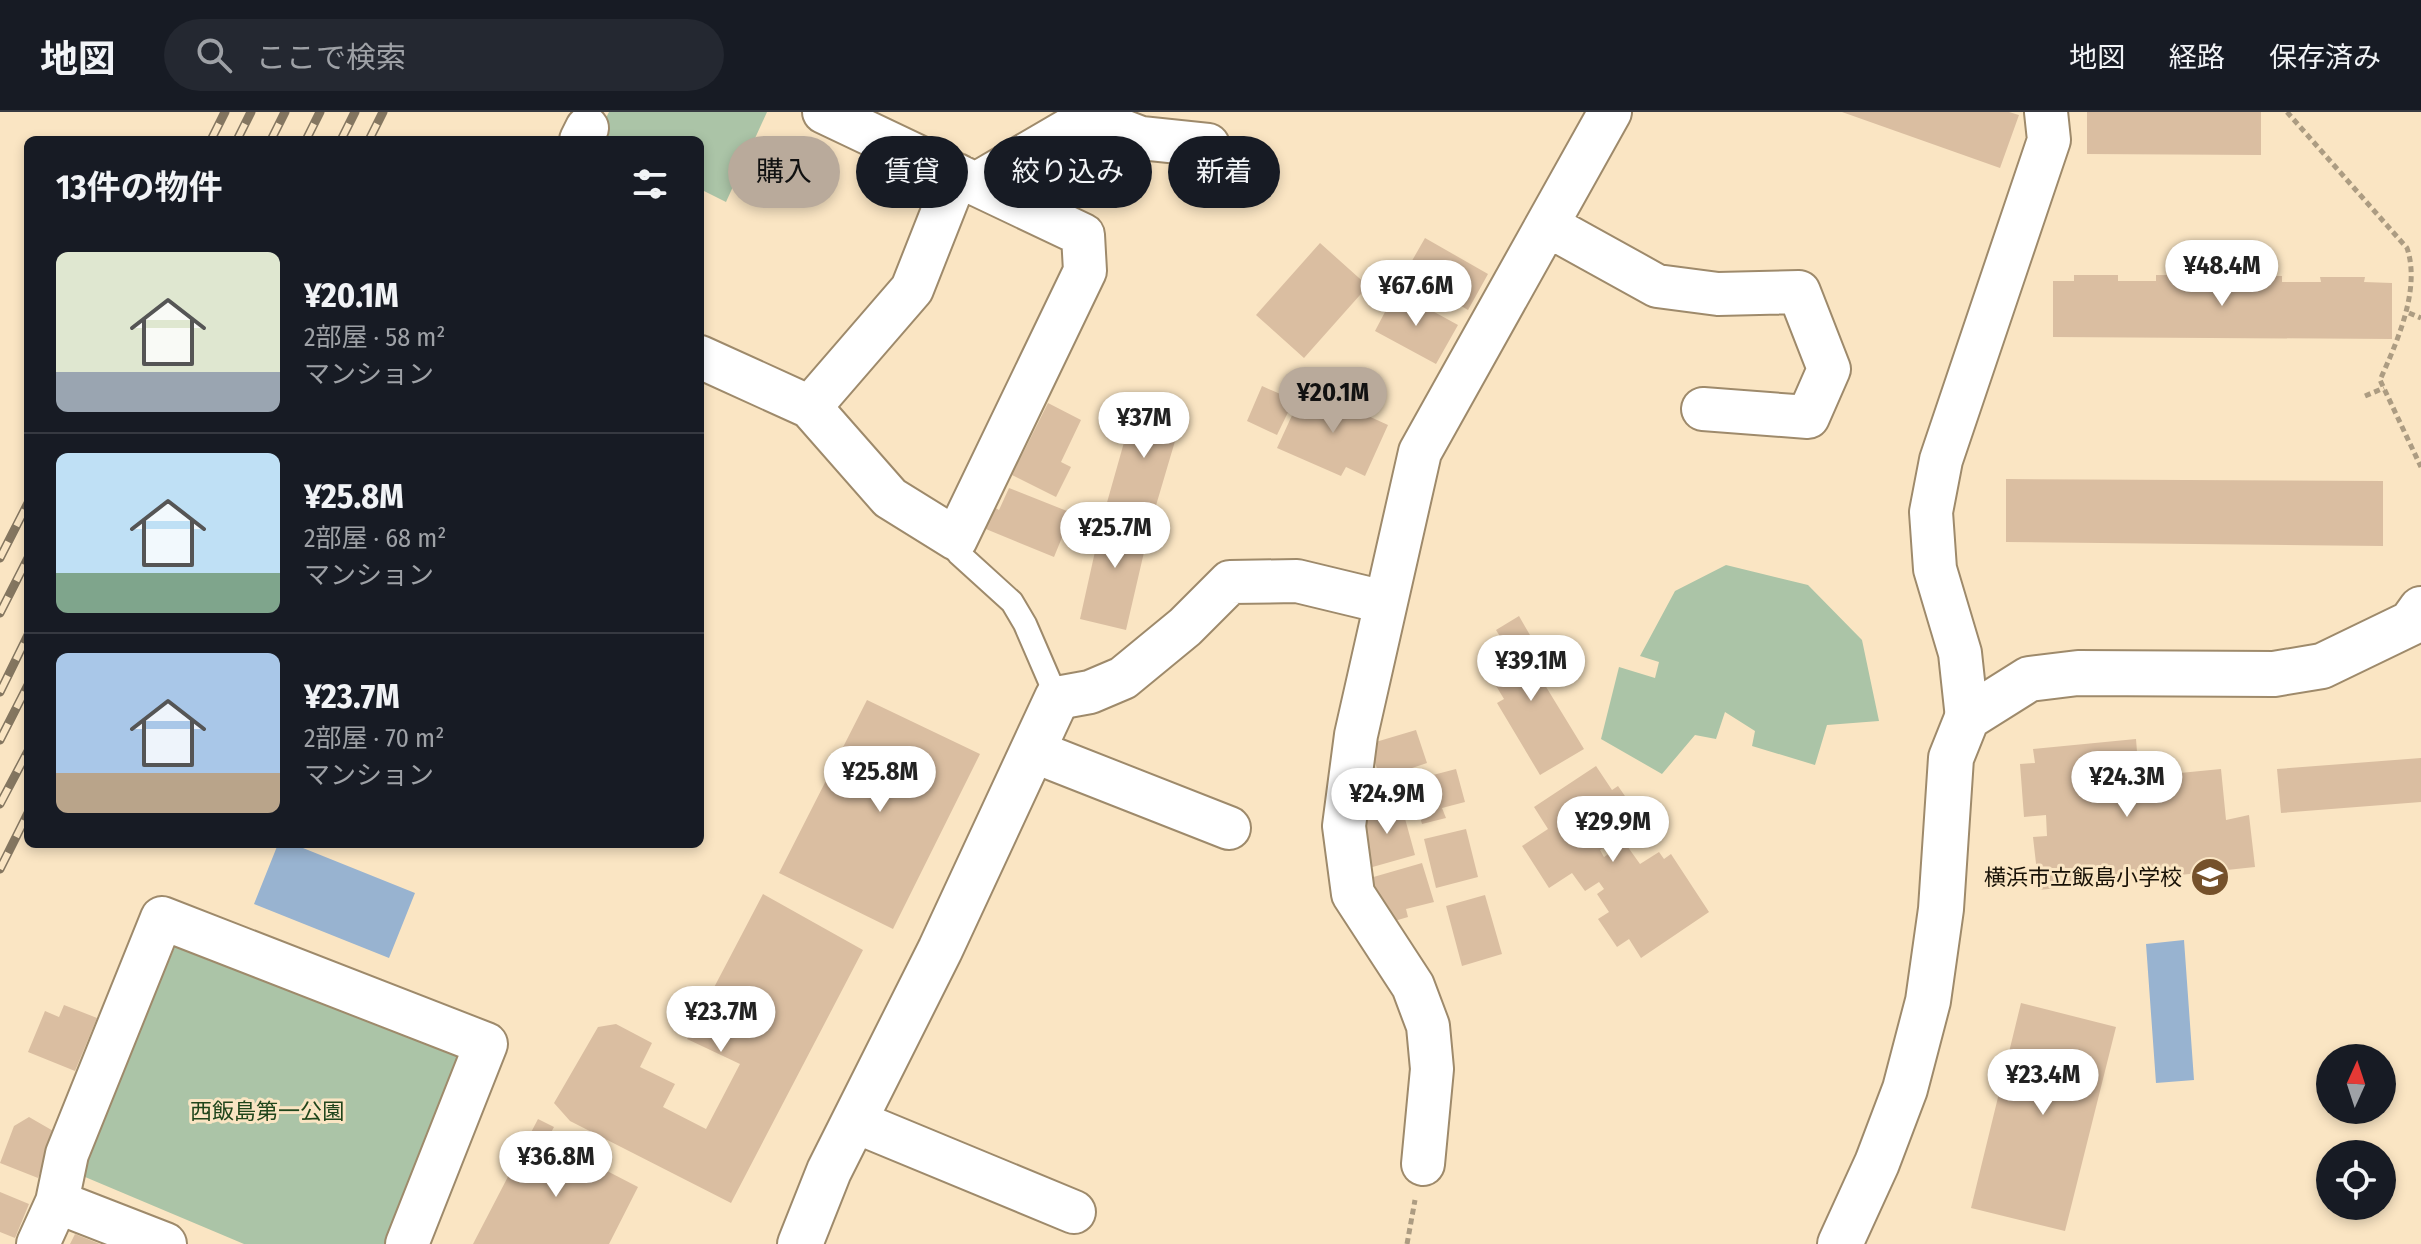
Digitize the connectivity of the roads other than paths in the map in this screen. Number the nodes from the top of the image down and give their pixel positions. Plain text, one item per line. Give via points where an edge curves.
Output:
1 (824, 112) edge
2 (1610, 112) edge
3 (2046, 112) edge
4 (874, 136) edge
5 (1168, 141) edge
6 (968, 179) edge
7 (968, 180) edge
8 (953, 208) edge
9 (1547, 225) junction
10 (704, 359) edge
11 (810, 407) junction
12 (1703, 409) dead end
13 (956, 539) junction
14 (1384, 602) junction
15 (2421, 609) edge
16 (1057, 698) junction
17 (1967, 718) junction
18 (1033, 751) junction
19 (1229, 828) dead end
20 (854, 1121) junction
21 (1423, 1164) dead end
22 (57, 1202) junction
23 (1074, 1212) dead end
24 (38, 1244) edge
25 (165, 1244) edge
26 (407, 1244) edge
27 (800, 1244) edge
28 (1840, 1244) edge

1 - 4 street
2 - 9 street
3 - 17 street via 2049,140 1941,460 1931,512 1935,569 1960,653
5 - 6 street via 1141,138 1089,118
7 - 13 street via 1083,235 1085,271
8 - 11 street via 912,289
9 - 12 street via 1657,286 1718,294 1799,292 1829,369 1808,417
9 - 14 street via 1420,452
10 - 11 street
11 - 13 street via 890,498
13 - 16 lane via 958,553 1012,602
14 - 16 street via 1297,581 1230,582 1123,678
14 - 21 street via 1356,735 1344,826 1353,894 1413,986 1428,1026 1432,1069
15 - 17 street via 2411,623 2322,666 2274,674 2078,673 2029,679
16 - 18 street
17 - 28 street via 1951,758 1941,909 1928,1001 1905,1089
18 - 19 street
18 - 20 street
20 - 23 street
20 - 27 street
22 - 24 street
22 - 25 street
22 - 26 street via 67,1154 162,918 486,1044

